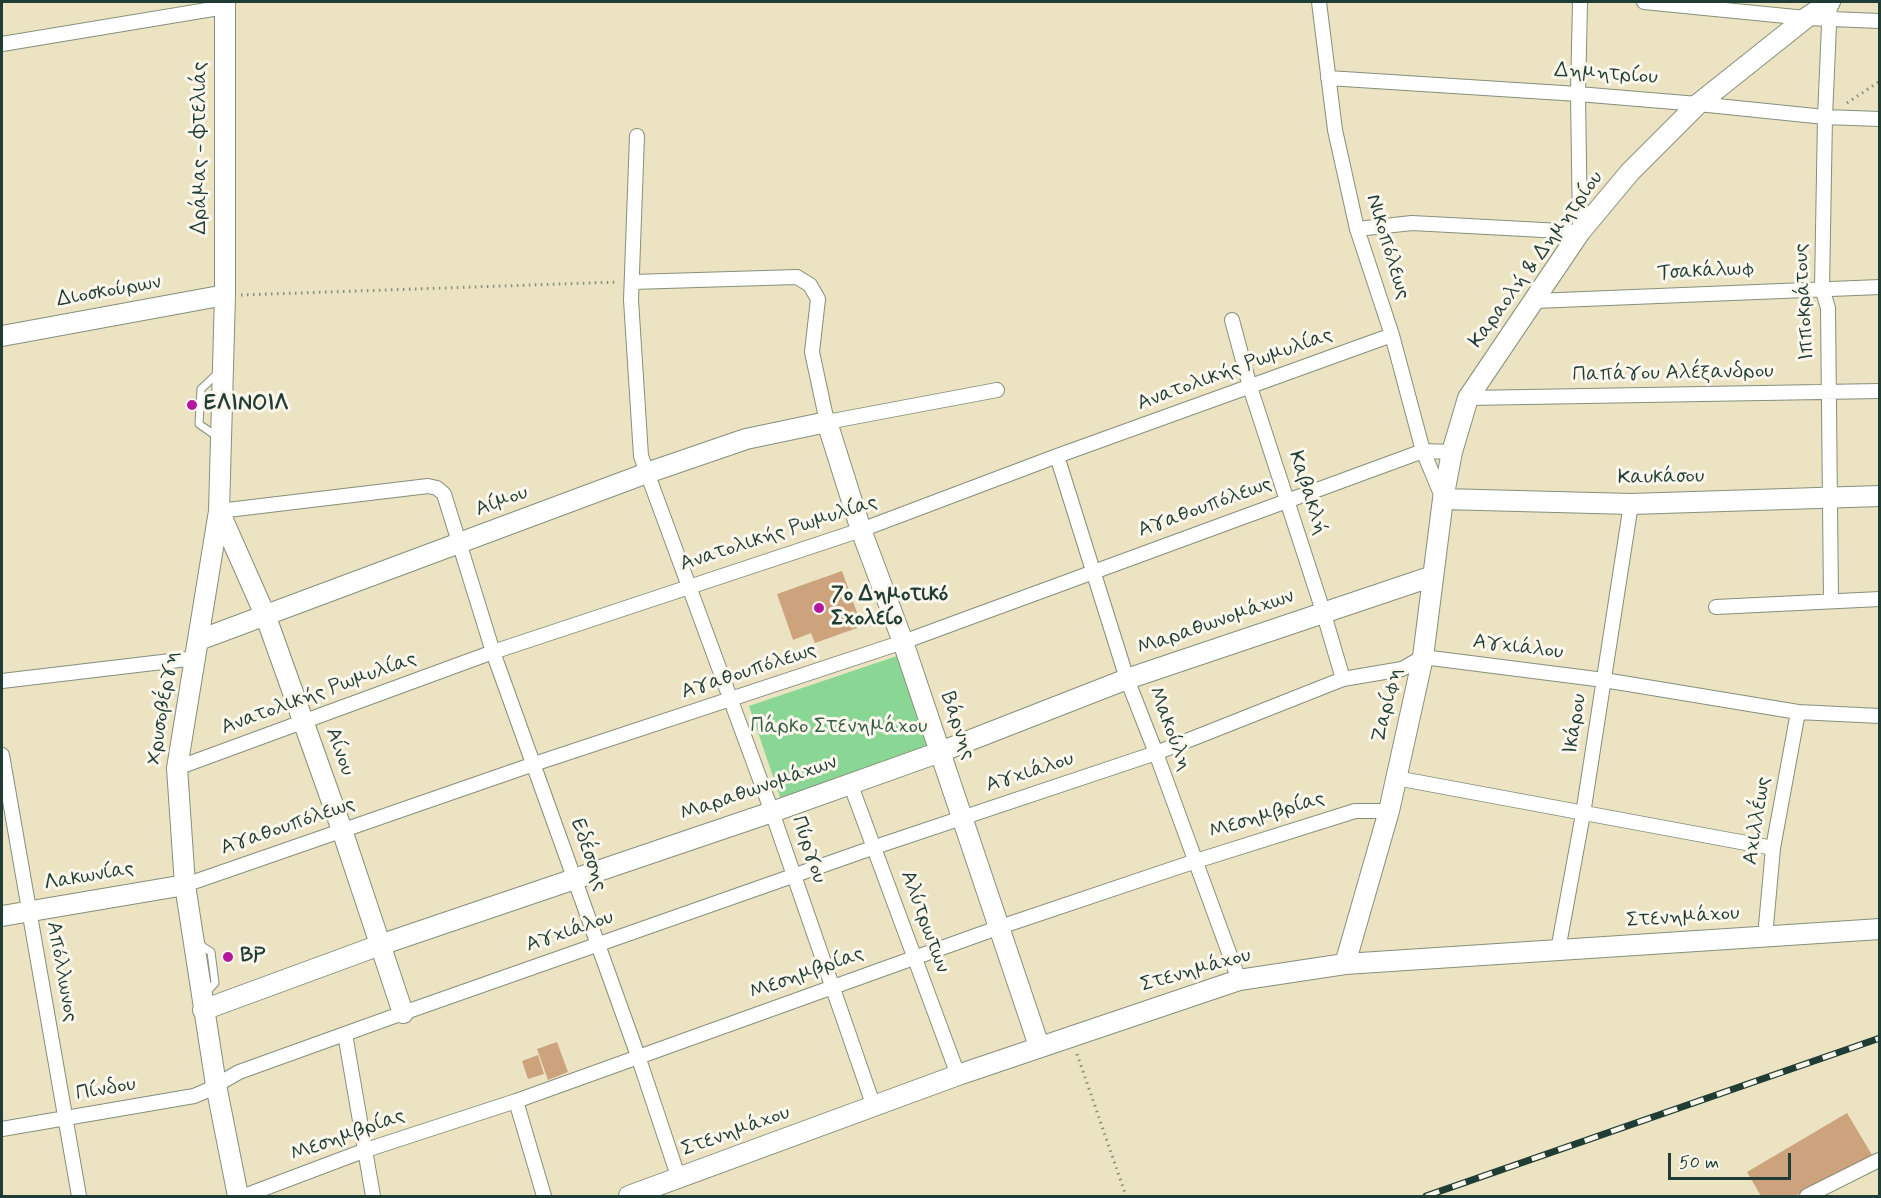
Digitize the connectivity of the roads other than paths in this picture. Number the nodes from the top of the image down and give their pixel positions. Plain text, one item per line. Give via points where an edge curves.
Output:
1 (1319, 2) edge
2 (1580, 2) edge
3 (1644, 2) edge
4 (225, 4) edge
5 (1829, 6) edge
6 (1806, 18) junction
7 (1880, 21) edge
8 (2, 45) edge
9 (1328, 78) junction
10 (1578, 94) junction
11 (1698, 104) junction
12 (1825, 117) junction
13 (1880, 119) edge
14 (637, 136) dead end
15 (1357, 228) junction
16 (1580, 232) junction
17 (632, 282) junction
18 (1880, 287) edge
19 (1822, 288) junction
20 (225, 296) junction
21 (1535, 301) junction
22 (1232, 320) dead end
23 (1392, 335) junction
24 (2, 336) edge
25 (1250, 387) junction
26 (997, 390) dead end
27 (1880, 391) edge
28 (1830, 392) junction
29 (1468, 398) junction
30 (827, 422) junction
31 (1423, 450) junction
32 (1452, 452) junction
33 (1057, 456) junction
34 (647, 473) junction
35 (1880, 496) edge
36 (1829, 497) junction
37 (1443, 499) junction
38 (1287, 500) junction
39 (1630, 504) junction
40 (219, 512) junction
41 (861, 530) junction
42 (458, 544) junction
43 (1094, 571) junction
44 (1433, 576) junction
45 (690, 586) junction
46 (1880, 599) edge
47 (1831, 601) junction
48 (1716, 607) dead end
49 (1323, 611) junction
50 (266, 617) junction
51 (903, 642) junction
52 (197, 649) junction
53 (493, 652) junction
54 (1424, 657) junction
55 (1127, 679) junction
56 (1343, 679) junction
57 (1604, 680) junction
58 (2, 681) edge
59 (732, 700) junction
60 (1797, 712) junction
61 (1880, 716) edge
62 (303, 722) junction
63 (940, 752) junction
64 (1156, 753) junction
65 (2, 755) edge
66 (534, 764) junction
67 (177, 768) junction
68 (1396, 778) junction
69 (850, 783) junction
70 (1389, 811) junction
71 (772, 812) junction
72 (1583, 814) junction
73 (963, 818) junction
74 (342, 830) junction
75 (874, 847) junction
76 (1773, 848) junction
77 (1196, 861) junction
78 (794, 875) junction
79 (573, 878) junction
80 (185, 885) junction
81 (29, 911) junction
82 (2, 916) edge
83 (1000, 927) junction
84 (1880, 929) edge
85 (1766, 937) junction
86 (380, 945) junction
87 (598, 945) junction
88 (1558, 950) junction
89 (915, 958) junction
90 (1346, 964) junction
91 (1239, 980) junction
92 (833, 987) junction
93 (202, 1005) junction
94 (403, 1012) junction
95 (345, 1034) junction
96 (1039, 1046) junction
97 (638, 1056) junction
98 (958, 1075) junction
99 (216, 1085) junction
100 (516, 1101) junction
101 (874, 1107) junction
102 (66, 1118) junction
103 (2, 1130) edge
104 (366, 1150) junction
105 (1879, 1160) edge
106 (679, 1179) junction
107 (1824, 1192) edge
108 (79, 1197) edge
109 (238, 1197) edge
110 (244, 1197) edge
111 (373, 1197) edge
112 (544, 1197) edge
113 (629, 1197) edge
114 (1807, 1197) edge

1 - 9 street, Νικοπόλεως
2 - 10 street
3 - 6 street
4 - 8 street
4 - 20 street, Δράμας - Φτελιάς
5 - 6 street, Καραολή & Δημητρίου
5 - 7 street
5 - 12 street, Ιπποκράτους
6 - 11 street, Καραολή & Δημητρίου
9 - 10 street, Δημητρίου
9 - 15 street, Νικοπόλεως
10 - 11 street, Δημητρίου
10 - 16 street
11 - 12 street, Δημητρίου
11 - 16 street, Καραολή & Δημητρίου via 1629,172
12 - 13 street, Δημητρίου
12 - 19 street, Ιπποκράτους
14 - 17 street, Πύργου
15 - 16 street via 1412,223
15 - 23 street, Νικοπόλεως
16 - 21 street, Καραολή & Δημητρίου
17 - 30 street via 797,277 810,285 818,299 812,352
17 - 34 street, Πύργου via 642,456
18 - 19 street, Τσακάλωφ
19 - 21 street, Τσακάλωφ
19 - 28 street, Ιπποκράτους via 1828,308
20 - 24 street, Διοσκούρων
20 - 40 street, Χρυσοβέργη
21 - 29 street, Καραολή & Δημητρίου
22 - 25 street, Καβακλή
23 - 25 street, Ανατολικής Ρωμυλίας
23 - 31 street, Νικοπόλεως
25 - 33 street, Ανατολικής Ρωμυλίας
25 - 38 street, Καβακλή
26 - 30 street
27 - 28 street, Παπάγου Αλέξανδρου
28 - 29 street, Παπάγου Αλέξανδρου
28 - 36 street, Ιπποκράτους
29 - 32 street, Καραολή & Δημητρίου
30 - 34 street, Αίμου via 746,439
30 - 41 street, Βάρνης
31 - 32 street
31 - 37 street, Νικοπόλεως
31 - 38 street, Αγαθουπόλεως
32 - 37 street, Ζαρίφη
33 - 41 street, Ανατολικής Ρωμυλίας
33 - 43 street, Μακούλη
34 - 42 street, Αίμου
34 - 45 street, Πύργου
35 - 36 street, Καυκάσου
36 - 39 street, Καυκάσου
36 - 47 street, Ιπποκράτους
37 - 39 street, Καυκάσου
37 - 44 street, Ζαρίφη
38 - 43 street, Αγαθουπόλεως
38 - 49 street, Καβακλή
39 - 57 street, Ικάρου
40 - 42 street, Εδέσσης via 433,486 446,498
40 - 50 street, Αίνου
40 - 52 street, Χρυσοβέργη
41 - 45 street, Ανατολικής Ρωμυλίας
41 - 51 street, Βάρνης
42 - 50 street, Αίμου
42 - 53 street, Εδέσσης
43 - 51 street, Αγαθουπόλεως
43 - 55 street, Μακούλη
44 - 49 street, Μαραθωνομάχων
44 - 54 street, Ζαρίφη
45 - 53 street, Ανατολικής Ρωμυλίας
45 - 59 street, Πύργου
46 - 47 street
47 - 48 street
49 - 55 street, Μαραθωνομάχων
49 - 56 street, Καβακλή
50 - 52 street, Αίμου
50 - 62 street, Αίνου
51 - 59 street, Αγαθουπόλεως
51 - 63 street, Βάρνης
52 - 58 street
52 - 67 street, Χρυσοβέργη
53 - 62 street, Ανατολικής Ρωμυλίας
53 - 66 street, Εδέσσης
54 - 56 street, Αγχιάλου via 1402,669
54 - 57 street, Αγχιάλου
54 - 68 street, Ζαρίφη
55 - 63 street, Μαραθωνομάχων
55 - 64 street, Μακούλη
56 - 64 street, Αγχιάλου
57 - 60 street, Αγχιάλου
57 - 72 street, Ικάρου
59 - 66 street, Αγαθουπόλεως
59 - 71 street, Πύργου
60 - 61 street, Αγχιάλου
60 - 76 street, Αχιλλέως
62 - 67 street, Ανατολικής Ρωμυλίας
62 - 74 street, Αίνου
63 - 69 street, Μαραθωνομάχων
63 - 73 street, Βάρνης
64 - 73 street, Αγχιάλου
64 - 77 street, Μακούλη
65 - 81 street, Απόλλωνος
66 - 74 street, Αγαθουπόλεως
66 - 79 street, Εδέσσης
67 - 80 street, Χρυσοβέργη
68 - 70 street, Ζαρίφη
68 - 72 street
69 - 71 street, Μαραθωνομάχων
69 - 75 street, Αλύτρωτων
70 - 77 street, Μεσημβρίας via 1355,811
70 - 90 street, Ζαρίφη
71 - 78 street, Πύργου
71 - 79 street, Μαραθωνομάχων
72 - 76 street
72 - 88 street, Ικάρου
73 - 75 street, Αγχιάλου
73 - 83 street, Βάρνης
74 - 80 street, Αγαθουπόλεως
74 - 86 street, Αίνου
75 - 78 street, Αγχιάλου
75 - 89 street, Αλύτρωτων
76 - 85 street, Αχιλλέως
77 - 83 street, Μεσημβρίας
77 - 91 street, Μακούλη
78 - 87 street, Αγχιάλου
78 - 92 street, Πύργου
79 - 86 street, Μαραθωνομάχων
79 - 87 street, Εδέσσης
80 - 81 street, Λακωνίας
80 - 93 street, Χρυσοβέργη
81 - 82 street, Λακωνίας
81 - 102 street, Απόλλωνος
83 - 89 street, Μεσημβρίας
83 - 96 street, Βάρνης
84 - 85 street, Στενημάχου
85 - 88 street, Στενημάχου
86 - 93 street, Μαραθωνομάχων
86 - 94 street, Αίνου
87 - 94 street, Αγχιάλου
87 - 97 street, Εδέσσης
88 - 90 street, Στενημάχου
89 - 92 street, Μεσημβρίας
89 - 98 street, Αλύτρωτων
90 - 91 street, Στενημάχου
91 - 96 street, Στενημάχου
92 - 97 street, Μεσημβρίας
92 - 101 street, Πύργου
93 - 99 street, Χρυσοβέργη
94 - 95 street, Αγχιάλου
95 - 99 street, Αγχιάλου via 239,1072
95 - 104 street
96 - 98 street, Στενημάχου
97 - 100 street, Μεσημβρίας
97 - 106 street, Εδέσσης
98 - 101 street, Στενημάχου
99 - 102 street, Πίνδου via 187,1097
99 - 109 street, Χρυσοβέργη
100 - 104 street, Μεσημβρίας
100 - 112 street
101 - 106 street, Στενημάχου
102 - 103 street, Πίνδου
102 - 108 street, Απόλλωνος
104 - 110 street, Μεσημβρίας
104 - 111 street
105 - 107 street
106 - 113 street, Στενημάχου
107 - 114 street

